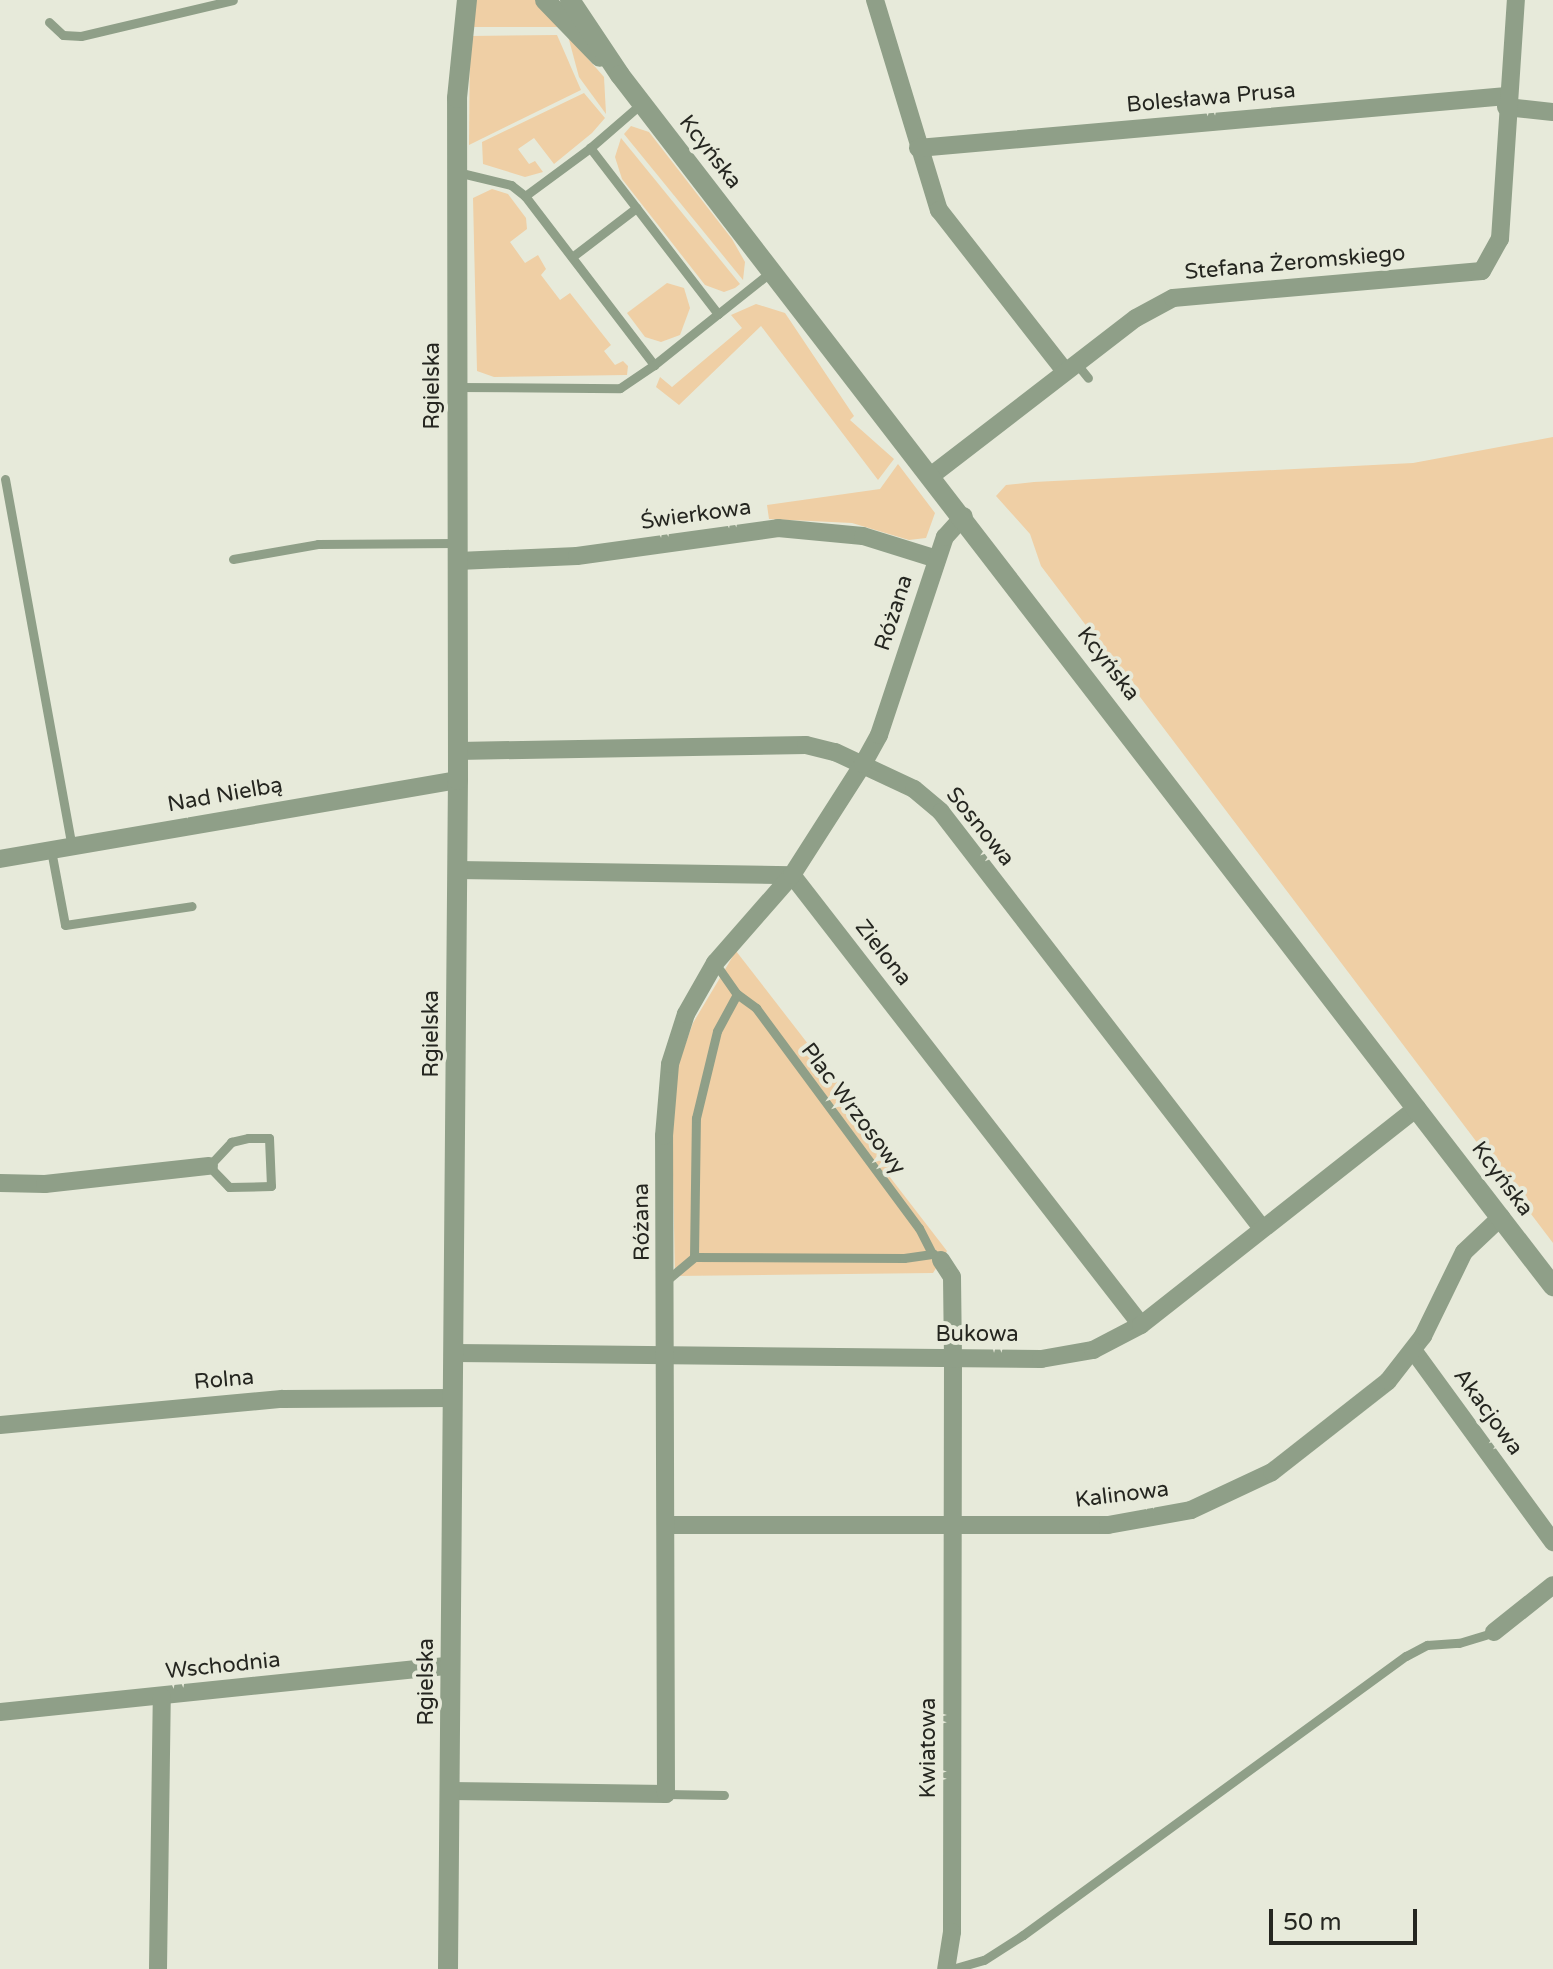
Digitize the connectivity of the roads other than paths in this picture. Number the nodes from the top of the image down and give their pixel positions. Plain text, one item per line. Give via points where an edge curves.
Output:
1 (233, 0) edge
2 (453, 0) edge
3 (467, 0) edge
4 (545, 0) edge
5 (570, 0) edge
6 (875, 0) edge
7 (1516, 0) edge
8 (49, 22) dead end
9 (620, 75) junction
10 (457, 98) junction
11 (1507, 102) junction
12 (642, 103) junction
13 (1553, 112) edge
14 (590, 148) junction
15 (918, 148) junction
16 (457, 172) junction
17 (525, 196) junction
18 (636, 208) junction
19 (572, 257) junction
20 (772, 271) junction
21 (718, 314) junction
22 (654, 365) junction
23 (1076, 371) junction
24 (457, 387) junction
25 (932, 475) junction
26 (5, 479) dead end
27 (964, 516) junction
28 (458, 552) junction
29 (233, 559) dead end
30 (937, 559) junction
31 (458, 751) junction
32 (863, 764) junction
33 (458, 780) junction
34 (72, 847) junction
35 (51, 850) junction
36 (0, 859) edge
37 (457, 870) junction
38 (792, 875) junction
39 (192, 906) dead end
40 (715, 963) junction
41 (737, 994) junction
42 (1417, 1108) junction
43 (209, 1166) junction
44 (0, 1183) edge
45 (1501, 1217) junction
46 (1261, 1227) junction
47 (936, 1256) junction
48 (694, 1257) junction
49 (667, 1280) junction
50 (1553, 1286) edge
51 (1141, 1325) junction
52 (1413, 1350) junction
53 (454, 1353) junction
54 (667, 1357) junction
55 (953, 1359) junction
56 (453, 1398) junction
57 (0, 1425) edge
58 (668, 1525) junction
59 (953, 1526) junction
60 (1553, 1542) edge
61 (1553, 1585) edge
62 (1494, 1632) joint
63 (451, 1665) junction
64 (162, 1697) junction
65 (0, 1712) edge
66 (450, 1791) junction
67 (666, 1794) junction
68 (724, 1795) dead end
69 (158, 1969) edge
70 (448, 1969) edge
71 (949, 1969) edge

1 - 8 lane via 81,36 63,35
2 - 10 street, Rgielska
3 - 10 street, Rgielska
4 - 9 street, Kcyńska
5 - 9 street, Kcyńska
6 - 15 street
7 - 11 street
9 - 12 street, Kcyńska
10 - 16 street, Rgielska
11 - 13 street, Bolesława Prusa
11 - 15 street, Bolesława Prusa
11 - 23 street, Stefana Żeromskiego via 1500,239 1482,271 1173,298 1155,305
12 - 14 lane
12 - 20 street, Kcyńska
14 - 17 lane
14 - 18 lane
15 - 23 street via 932,195 955,234
16 - 17 lane via 511,185
16 - 24 street, Rgielska
17 - 19 lane
18 - 19 lane
18 - 21 lane
19 - 22 lane
20 - 21 lane
20 - 25 street, Kcyńska
21 - 22 lane
22 - 24 lane via 620,388
23 - 25 street, Stefana Żeromskiego
24 - 28 street, Rgielska
25 - 27 street, Kcyńska
26 - 34 lane
27 - 30 street, Różana via 945,537
27 - 42 street, Kcyńska
28 - 29 lane via 318,544
28 - 30 street, Świerkowa via 577,556 778,528 863,536
28 - 31 street, Rgielska
30 - 32 street, Różana via 879,735
31 - 32 street, Sosnowa via 806,745
31 - 33 street, Rgielska
32 - 38 street, Różana
32 - 46 street, Sosnowa via 914,789 941,812
33 - 34 street, Nad Nielbą
33 - 37 street, Rgielska
34 - 35 street, Nad Nielbą
35 - 36 street, Nad Nielbą
35 - 39 lane via 65,925
37 - 38 street
37 - 53 street, Rgielska
38 - 40 street, Różana
38 - 51 street, Zielona
40 - 41 lane, Plac Wrzosowy
40 - 49 street, Różana via 686,1014 670,1064 664,1136
41 - 47 lane, Plac Wrzosowy via 756,1008
41 - 48 lane via 717,1031 696,1118
42 - 45 street, Kcyńska
42 - 46 street, Bukowa
43 - 43 lane via 231,1142 269,1138 271,1186 229,1187
43 - 44 street via 45,1184
45 - 50 street, Kcyńska
45 - 52 street, Kalinowa via 1464,1252
46 - 51 street, Bukowa
47 - 48 lane
47 - 55 street, Kwiatowa via 952,1277
48 - 49 lane
49 - 54 street, Różana
51 - 55 street, Bukowa via 1068,1357
52 - 59 street, Kalinowa via 1364,1403 1296,1455 1237,1492 1191,1510 1108,1525
52 - 60 street, Akacjowa
53 - 54 street, Bukowa
53 - 56 street, Rgielska
54 - 55 street, Bukowa
54 - 58 street, Różana
55 - 59 street, Kwiatowa
56 - 57 street, Rolna via 282,1399
56 - 63 street, Rgielska
58 - 59 street, Kalinowa
58 - 67 street, Różana
59 - 71 street, Kwiatowa
61 - 62 street
62 - 71 lane via 1459,1643 1427,1645 1406,1656 1023,1935 984,1960
63 - 64 street, Wschodnia
63 - 66 street, Rgielska
64 - 65 street, Wschodnia
64 - 69 street
66 - 67 street
66 - 70 street, Rgielska
67 - 68 lane

